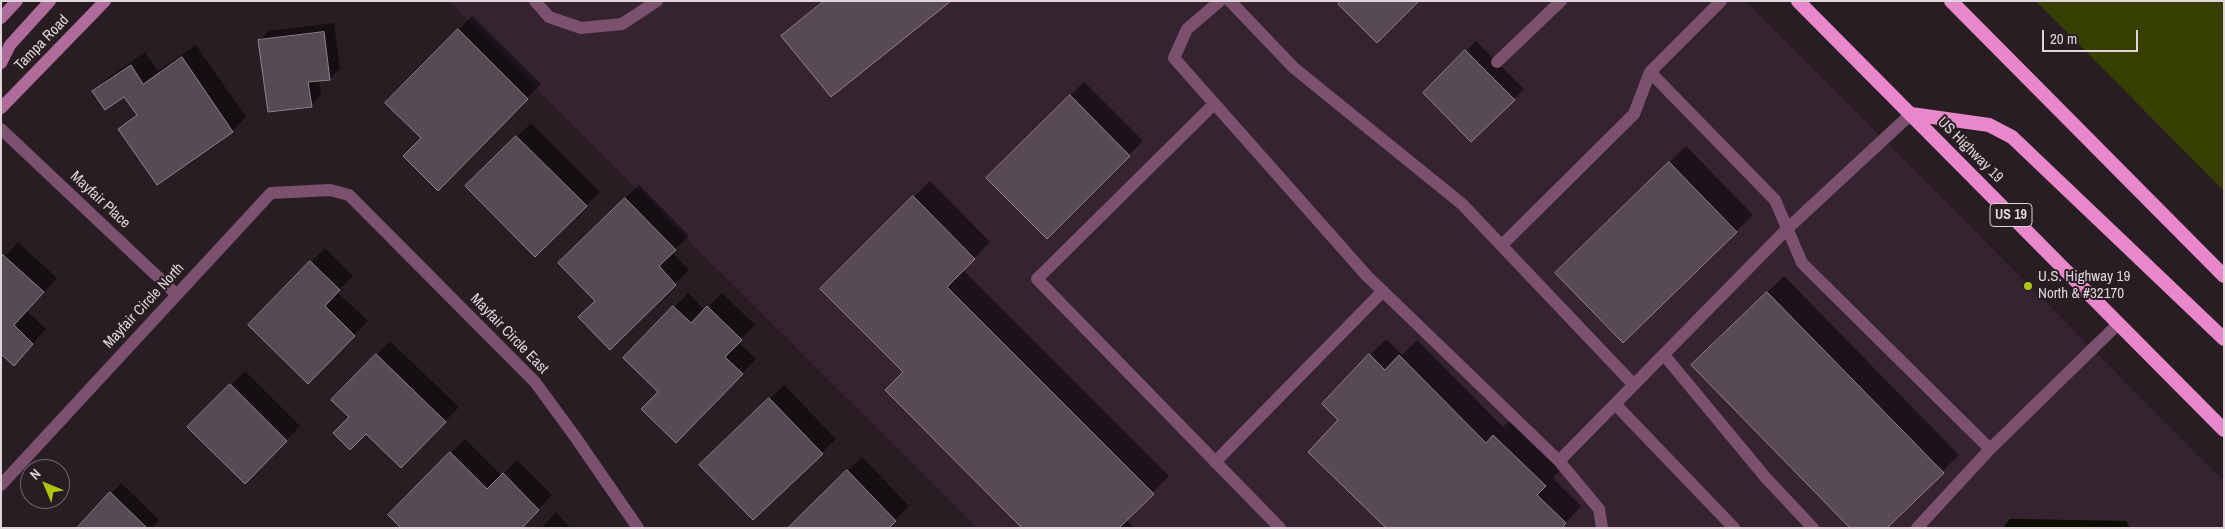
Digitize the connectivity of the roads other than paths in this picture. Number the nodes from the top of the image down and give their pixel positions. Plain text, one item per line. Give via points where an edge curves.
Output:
1 (17, 1) edge
2 (50, 1) edge
3 (105, 1) edge
4 (535, 1) edge
5 (657, 1) edge
6 (1220, 1) edge
7 (1230, 1) edge
8 (1561, 1) edge
9 (1721, 1) edge
10 (1798, 1) edge
11 (1951, 1) edge
12 (1, 18) edge
13 (1497, 62) dead end
14 (1, 63) edge
15 (1650, 72) junction
16 (1214, 104) junction
17 (1, 108) edge
18 (1911, 114) junction
19 (1, 129) edge
20 (330, 190) joint
21 (1787, 229) junction
22 (1502, 245) junction
23 (2224, 276) edge
24 (1383, 291) junction
25 (176, 294) junction
26 (2118, 324) junction
27 (2224, 339) edge
28 (1664, 355) junction
29 (1634, 385) junction
30 (1615, 404) junction
31 (2224, 430) edge
32 (1990, 449) junction
33 (1215, 462) junction
34 (1558, 462) junction
35 (1, 485) edge
36 (1918, 527) edge
37 (638, 528) edge
38 (1280, 528) edge
39 (1602, 528) edge
40 (1734, 528) edge
41 (1813, 528) edge

1 - 12 main road
2 - 14 main road via 10,45
3 - 17 main road, Tampa Road
4 - 5 street via 550,17 581,28 622,24
6 - 16 street via 1187,29 1174,58
7 - 22 street via 1294,68 1462,204
8 - 13 street
9 - 15 street
10 - 18 highway, US Highway 19 / US 19
11 - 23 highway
15 - 21 street via 1775,200
15 - 22 street via 1634,114
16 - 24 street
16 - 33 street via 1037,279
18 - 21 street
18 - 26 highway, US Highway 19 / US 19
18 - 27 highway via 1989,125 2012,137
19 - 25 street, Mayfair Place
20 - 25 street, Mayfair Circle North via 271,193
20 - 37 street, Mayfair Circle East via 349,195 535,382
21 - 28 street
21 - 32 street via 1802,263
22 - 29 street
24 - 33 street
24 - 34 street
25 - 35 street, Mayfair Circle North
26 - 31 highway, US Highway 19 / US 19
26 - 32 street
28 - 29 street
28 - 41 street via 1766,478
29 - 30 street
30 - 34 street
30 - 40 street
32 - 36 street
33 - 38 street
34 - 39 street via 1599,509

